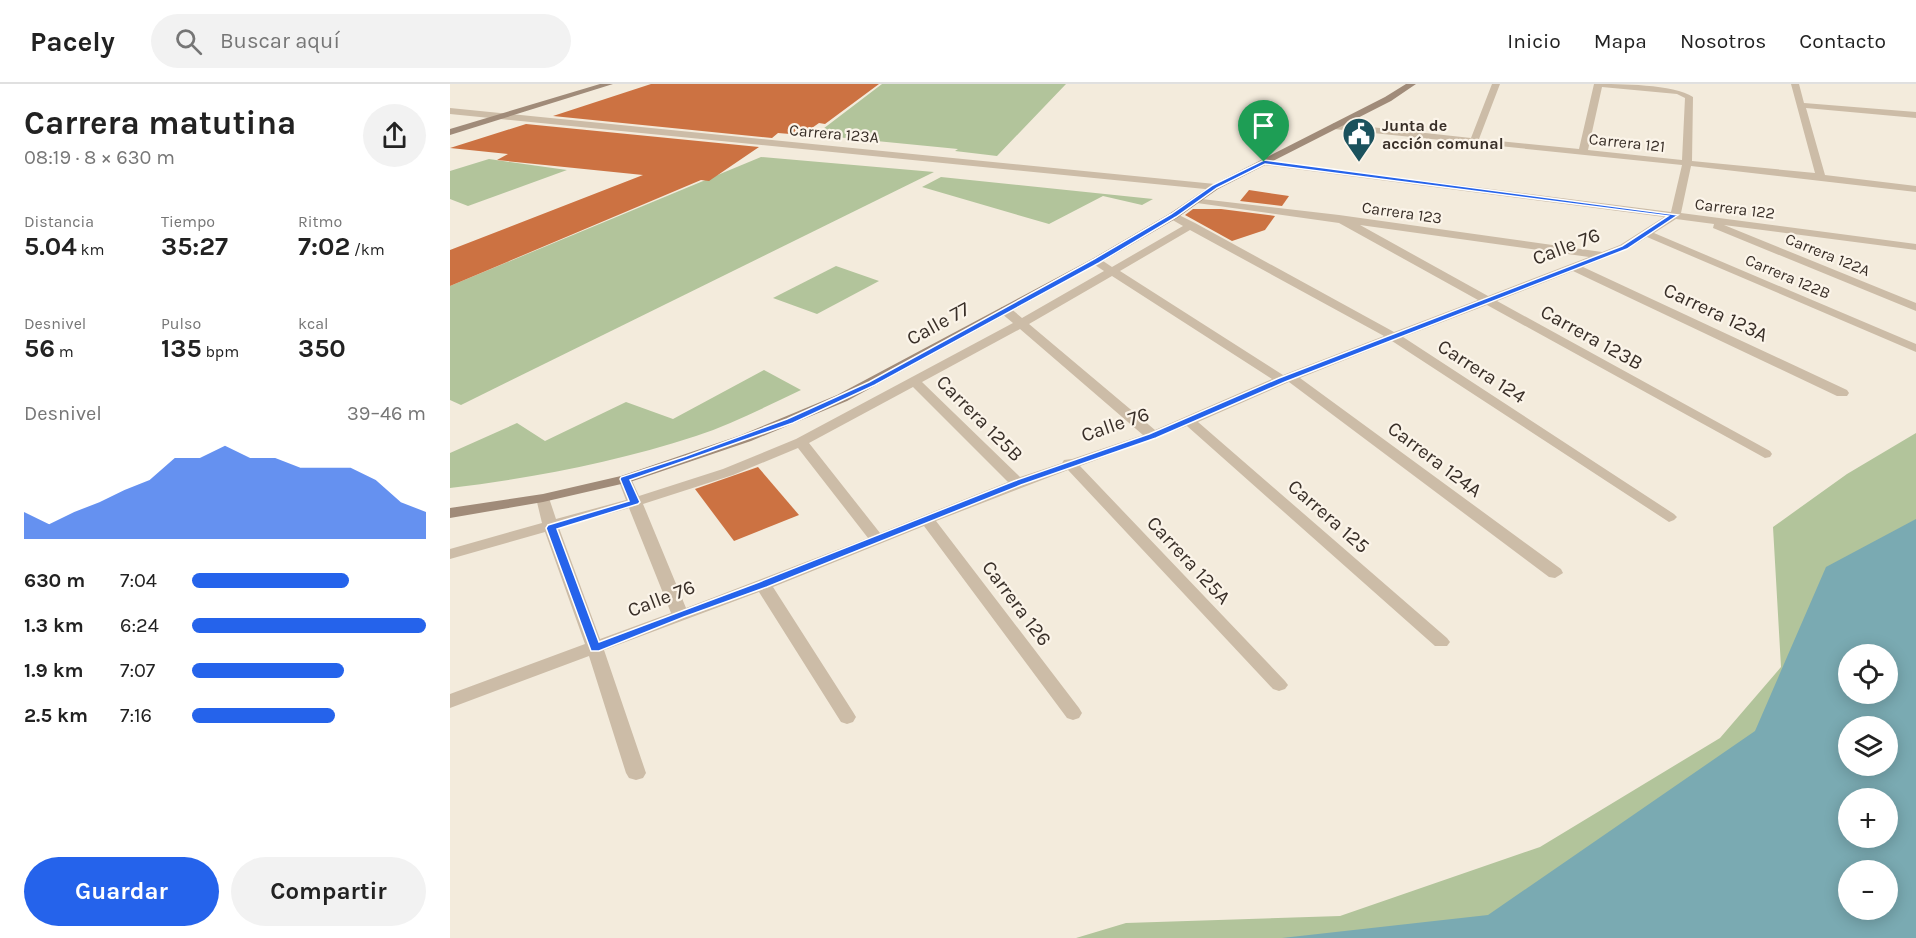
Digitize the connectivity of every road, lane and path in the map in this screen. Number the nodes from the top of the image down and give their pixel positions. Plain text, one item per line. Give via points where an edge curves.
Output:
1 (576, 84) edge
2 (609, 84) edge
3 (1412, 84) edge
4 (1496, 84) edge
5 (1598, 84) edge
6 (1795, 84) edge
7 (1801, 105) junction
8 (450, 111) edge
9 (475, 114) junction
10 (1916, 115) edge
11 (501, 117) junction
12 (450, 121) edge
13 (1334, 126) junction
14 (450, 132) edge
15 (1474, 141) junction
16 (1583, 153) junction
17 (1264, 162) junction
18 (1687, 164) junction
19 (1821, 177) junction
20 (1215, 187) junction
21 (1916, 189) edge
22 (1197, 200) junction
23 (1675, 215) junction
24 (1173, 216) junction
25 (1338, 218) junction
26 (1695, 218) junction
27 (1191, 225) junction
28 (1646, 233) junction
29 (1916, 247) edge
30 (1603, 256) junction
31 (1096, 261) junction
32 (1574, 267) junction
33 (1113, 271) junction
34 (1486, 301) junction
35 (1913, 304) edge
36 (1005, 310) junction
37 (1022, 323) junction
38 (1394, 337) junction
39 (1916, 348) edge
40 (1286, 379) junction
41 (914, 381) junction
42 (1842, 393) dead end
43 (1189, 420) junction
44 (1153, 436) junction
45 (801, 442) junction
46 (1765, 454) dead end
47 (1069, 463) junction
48 (625, 479) junction
49 (1018, 483) junction
50 (543, 498) junction
51 (635, 502) junction
52 (450, 513) edge
53 (1669, 517) dead end
54 (926, 518) junction
55 (551, 528) junction
56 (876, 538) junction
57 (450, 554) edge
58 (1555, 573) dead end
59 (763, 585) junction
60 (680, 614) junction
61 (1441, 642) dead end
62 (595, 648) junction
63 (1279, 685) dead end
64 (450, 702) edge
65 (1073, 712) dead end
66 (847, 717) dead end
67 (636, 773) dead end

1 - 9 street
2 - 11 street
3 - 13 street, Calle 77
4 - 15 street
5 - 16 street
5 - 18 street via 1679,92 1689,97
6 - 7 street
7 - 10 street
7 - 19 street
8 - 9 street, Carrera 123A
9 - 11 street, Carrera 123A
9 - 12 street
11 - 14 street
11 - 20 street, Carrera 123A
13 - 15 street, Carrera 121
13 - 17 street, Calle 77
15 - 16 street, Carrera 121
16 - 18 street, Carrera 121
17 - 20 street, Calle 77
17 - 23 street, Carrera 122
18 - 19 street, Carrera 121
18 - 23 street
19 - 21 street, Carrera 121
20 - 22 street, Calle 77
22 - 24 street, Calle 77
22 - 25 street, Carrera 123
23 - 26 street, Carrera 122
23 - 28 street, Calle 76
24 - 27 street, Carrera 124
24 - 31 street, Calle 77
25 - 30 street, Carrera 123
25 - 34 street, Carrera 123B
26 - 29 street, Carrera 122
26 - 35 street, Carrera 122A
27 - 33 street
27 - 38 street, Carrera 124
28 - 30 street, Calle 76
28 - 39 street, Carrera 122B
30 - 32 street, Calle 76
31 - 33 street, Carrera 124A
31 - 36 street, Calle 77
32 - 34 street, Calle 76
32 - 42 street, Carrera 123A
33 - 37 street
33 - 40 street, Carrera 124A
34 - 38 street, Calle 76
34 - 46 street, Carrera 123B
36 - 37 street
36 - 48 street, Calle 77 via 842,398 746,438
37 - 41 street
37 - 44 street
38 - 40 street, Calle 76
38 - 53 street, Carrera 124
40 - 43 street, Calle 76
40 - 58 street, Carrera 124A
41 - 45 street
41 - 49 street, Carrera 125B
43 - 44 street, Calle 76
43 - 61 street, Carrera 125
44 - 47 street, Calle 76
45 - 51 street via 728,472
45 - 56 street
47 - 49 street, Calle 76
47 - 63 street, Carrera 125A
48 - 50 street, Calle 77
48 - 51 street
49 - 54 street, Calle 76
50 - 52 street, Calle 77
50 - 55 street
51 - 55 street
51 - 60 street
54 - 56 street, Calle 76
54 - 65 street, Carrera 126
55 - 57 street
55 - 62 street
56 - 59 street, Calle 76
59 - 60 street, Calle 76
59 - 66 street
60 - 62 street, Calle 76
62 - 64 street, Calle 76
62 - 67 street

